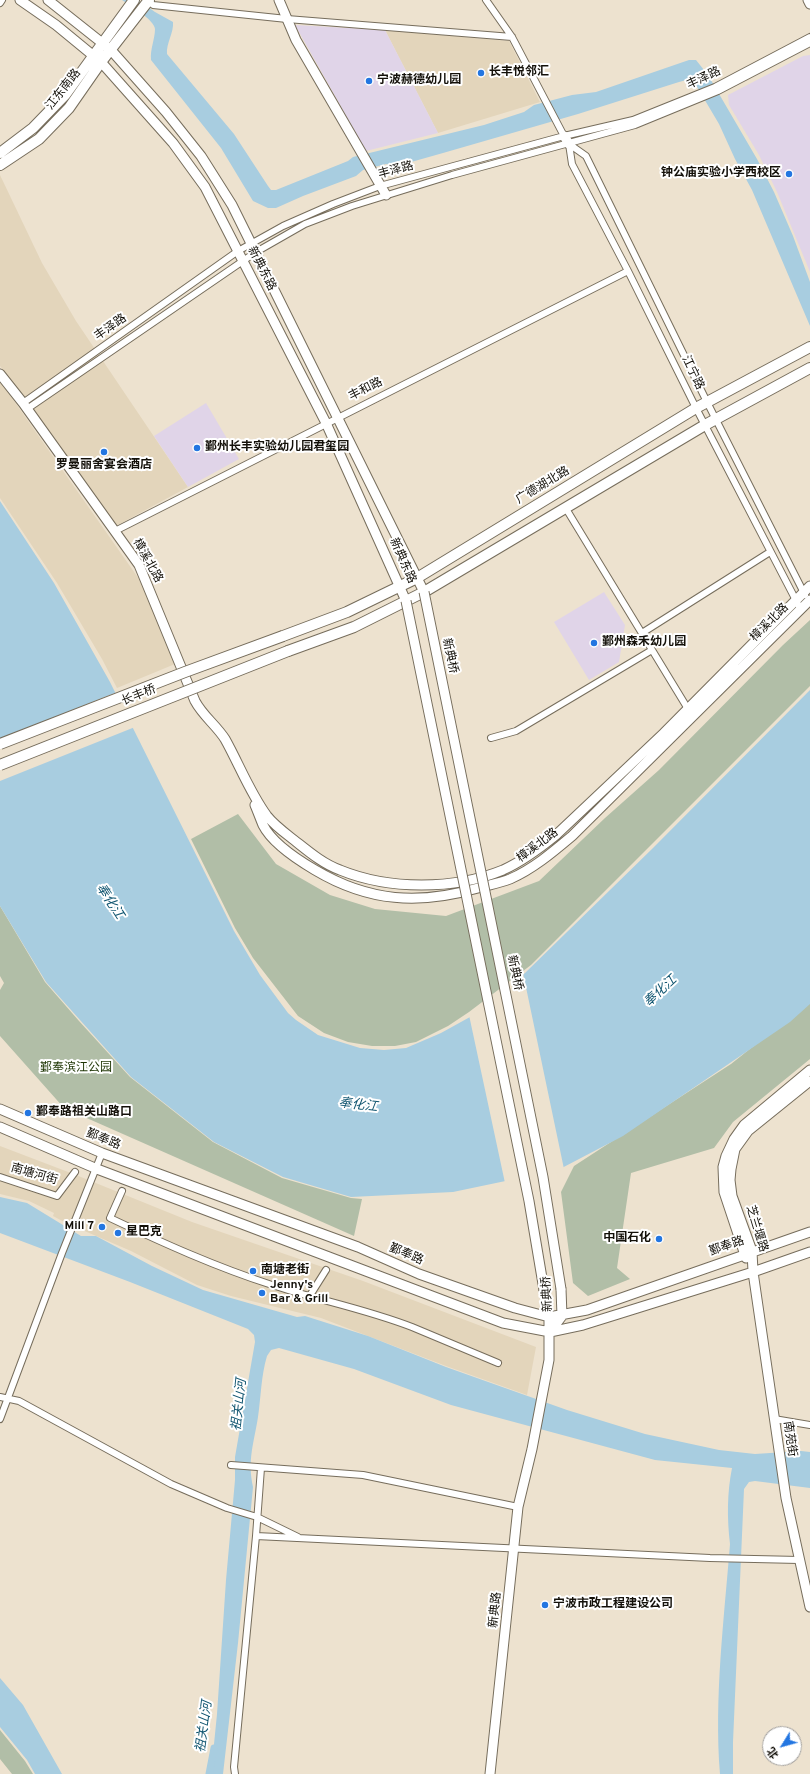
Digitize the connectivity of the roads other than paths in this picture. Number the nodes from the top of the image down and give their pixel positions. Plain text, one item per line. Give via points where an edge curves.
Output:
1 (2, 0) edge
2 (20, 0) edge
3 (48, 0) edge
4 (134, 0) edge
5 (279, 0) edge
6 (486, 0) edge
7 (808, 0) edge
8 (146, 2) edge
9 (0, 3) edge
10 (810, 4) edge
11 (130, 14) junction
12 (287, 19) junction
13 (810, 36) edge
14 (512, 37) junction
15 (810, 43) edge
16 (106, 47) junction
17 (97, 59) junction
18 (717, 89) junction
19 (567, 141) junction
20 (0, 153) edge
21 (0, 165) edge
22 (380, 186) junction
23 (386, 195) junction
24 (252, 243) junction
25 (238, 251) junction
26 (256, 252) junction
27 (243, 261) junction
28 (628, 271) junction
29 (810, 346) edge
30 (810, 368) edge
31 (0, 374) edge
32 (706, 402) junction
33 (25, 406) junction
34 (696, 408) junction
35 (338, 416) junction
36 (715, 419) junction
37 (326, 423) junction
38 (705, 425) junction
39 (565, 507) junction
40 (115, 531) junction
41 (770, 552) junction
42 (417, 578) junction
43 (400, 586) junction
44 (424, 592) junction
45 (808, 595) edge
46 (406, 601) junction
47 (798, 606) junction
48 (642, 633) junction
49 (283, 636) joint
50 (652, 650) junction
51 (688, 708) junction
52 (491, 738) dead end
53 (0, 744) edge
54 (0, 765) edge
55 (245, 776) junction
56 (810, 1070) edge
57 (810, 1080) edge
58 (0, 1109) edge
59 (0, 1127) edge
60 (102, 1153) junction
61 (97, 1169) junction
62 (75, 1172) dead end
63 (0, 1177) edge
64 (122, 1191) dead end
65 (810, 1232) edge
66 (810, 1252) edge
67 (748, 1253) junction
68 (326, 1270) dead end
69 (753, 1272) junction
70 (309, 1297) junction
71 (562, 1316) junction
72 (549, 1317) junction
73 (550, 1332) junction
74 (498, 1363) dead end
75 (3, 1398) edge
76 (0, 1419) edge
77 (774, 1419) junction
78 (810, 1425) edge
79 (231, 1466) dead end
80 (261, 1468) junction
81 (518, 1507) junction
82 (254, 1516) junction
83 (256, 1536) junction
84 (301, 1538) junction
85 (515, 1548) junction
86 (799, 1560) junction
87 (810, 1607) edge
88 (235, 1774) edge
89 (490, 1774) edge

1 - 9 street
2 - 17 main road, 新典东路 via 50,20
3 - 16 main road, 新典东路
4 - 11 main road
5 - 12 main road
6 - 14 street
7 - 10 main road
8 - 11 main road
8 - 12 street via 153,6
11 - 16 main road, 江东南路
12 - 14 street
12 - 22 main road via 296,40
13 - 18 street, 丰泽路
14 - 19 street
15 - 18 street, 丰泽路
16 - 17 main road, 江东南路
16 - 24 main road, 新典东路 via 166,112 201,156 232,204
17 - 20 main road, 江东南路 via 33,128
17 - 21 main road, 江东南路 via 69,108 38,139
17 - 25 main road, 新典东路 via 173,143 200,180
18 - 19 street, 丰泽路
18 - 19 street, 丰泽路 via 688,105 635,125
19 - 22 street, 丰泽路
19 - 23 street, 丰泽路
19 - 28 street, 江宁路 via 572,164
19 - 32 street, 江宁路 via 586,156
22 - 23 main road
22 - 24 street, 丰泽路 via 283,226
23 - 26 street, 丰泽路 via 305,224
24 - 25 street, 丰泽路
24 - 26 main road, 新典东路
25 - 27 main road, 新典东路
25 - 33 street, 丰泽路
26 - 27 street, 丰泽路
26 - 35 main road, 新典东路
27 - 33 street, 丰泽路
27 - 37 main road, 新典东路
28 - 34 street, 江宁路
28 - 35 street, 丰和路
29 - 32 main road, 广德湖北路
30 - 36 main road
31 - 33 main road, 樟溪北路
32 - 34 main road, 广德湖北路
32 - 36 street, 江宁路
33 - 40 main road, 樟溪北路
34 - 38 street, 江宁路
34 - 42 main road, 广德湖北路
35 - 37 street, 丰和路
35 - 42 main road, 新典东路
36 - 38 main road
36 - 45 street, 江宁路
37 - 40 street, 丰和路
37 - 43 main road, 新典东路
38 - 39 main road
38 - 41 street, 江宁路
39 - 44 main road
39 - 48 street
40 - 55 main road, 樟溪北路 via 145,577 195,701 204,715 219,729
41 - 47 street, 江宁路
41 - 48 street
42 - 43 main road, 广德湖北路
42 - 44 main road, 新典东路
43 - 46 main road, 新典东路
43 - 49 main road, 广德湖北路 via 346,612
44 - 46 main road
44 - 71 main road, 新典桥, bridge via 543,1177 561,1289
45 - 47 main road, 樟溪北路
46 - 54 main road, 长丰桥, bridge via 354,627
46 - 72 main road, 新典桥, bridge via 529,1201
47 - 51 main road, 樟溪北路
47 - 55 main road, 樟溪北路 via 572,836 534,866 508,880 451,896 423,898 402,898 366,892 333,881 298,860 273,838 264,826
48 - 50 street
49 - 53 main road, 长丰桥, bridge
50 - 51 street
50 - 52 street via 516,731
51 - 55 main road, 樟溪北路 via 540,848 504,869 457,882 402,885 372,881 339,870 310,853 268,817
56 - 67 main road, 芝兰堰路 via 744,1125 726,1156 724,1192
57 - 67 main road, 芝兰堰路 via 748,1131 736,1150 730,1180
58 - 60 main road, 鄞奉路
59 - 61 main road
60 - 61 street
60 - 72 main road, 鄞奉路 via 358,1247 419,1274 515,1308
61 - 73 main road via 503,1323
61 - 75 street
62 - 63 street, 南塘河街 via 58,1196
64 - 70 street via 110,1218 179,1251
65 - 67 main road, 鄞奉路
66 - 69 main road
67 - 69 main road, 芝兰堰路
67 - 71 main road, 鄞奉路 via 587,1310
68 - 70 street
69 - 73 main road via 583,1325
69 - 77 main road, 南苑街
70 - 74 street via 342,1304 411,1327
71 - 72 main road, 鄞奉路
71 - 73 main road, 新典桥
72 - 73 main road, 新典桥
73 - 81 main road, 新典路 via 549,1360
75 - 76 street
75 - 82 street via 19,1401 171,1484
77 - 78 street
77 - 86 main road, 南苑街
79 - 80 street
80 - 81 street via 363,1475
80 - 82 street
81 - 85 main road, 新典路
82 - 83 street
82 - 84 street
83 - 84 street
83 - 88 street via 234,1759
84 - 85 street
85 - 86 street via 726,1559
85 - 89 main road, 新典路
86 - 87 main road, 南苑街

